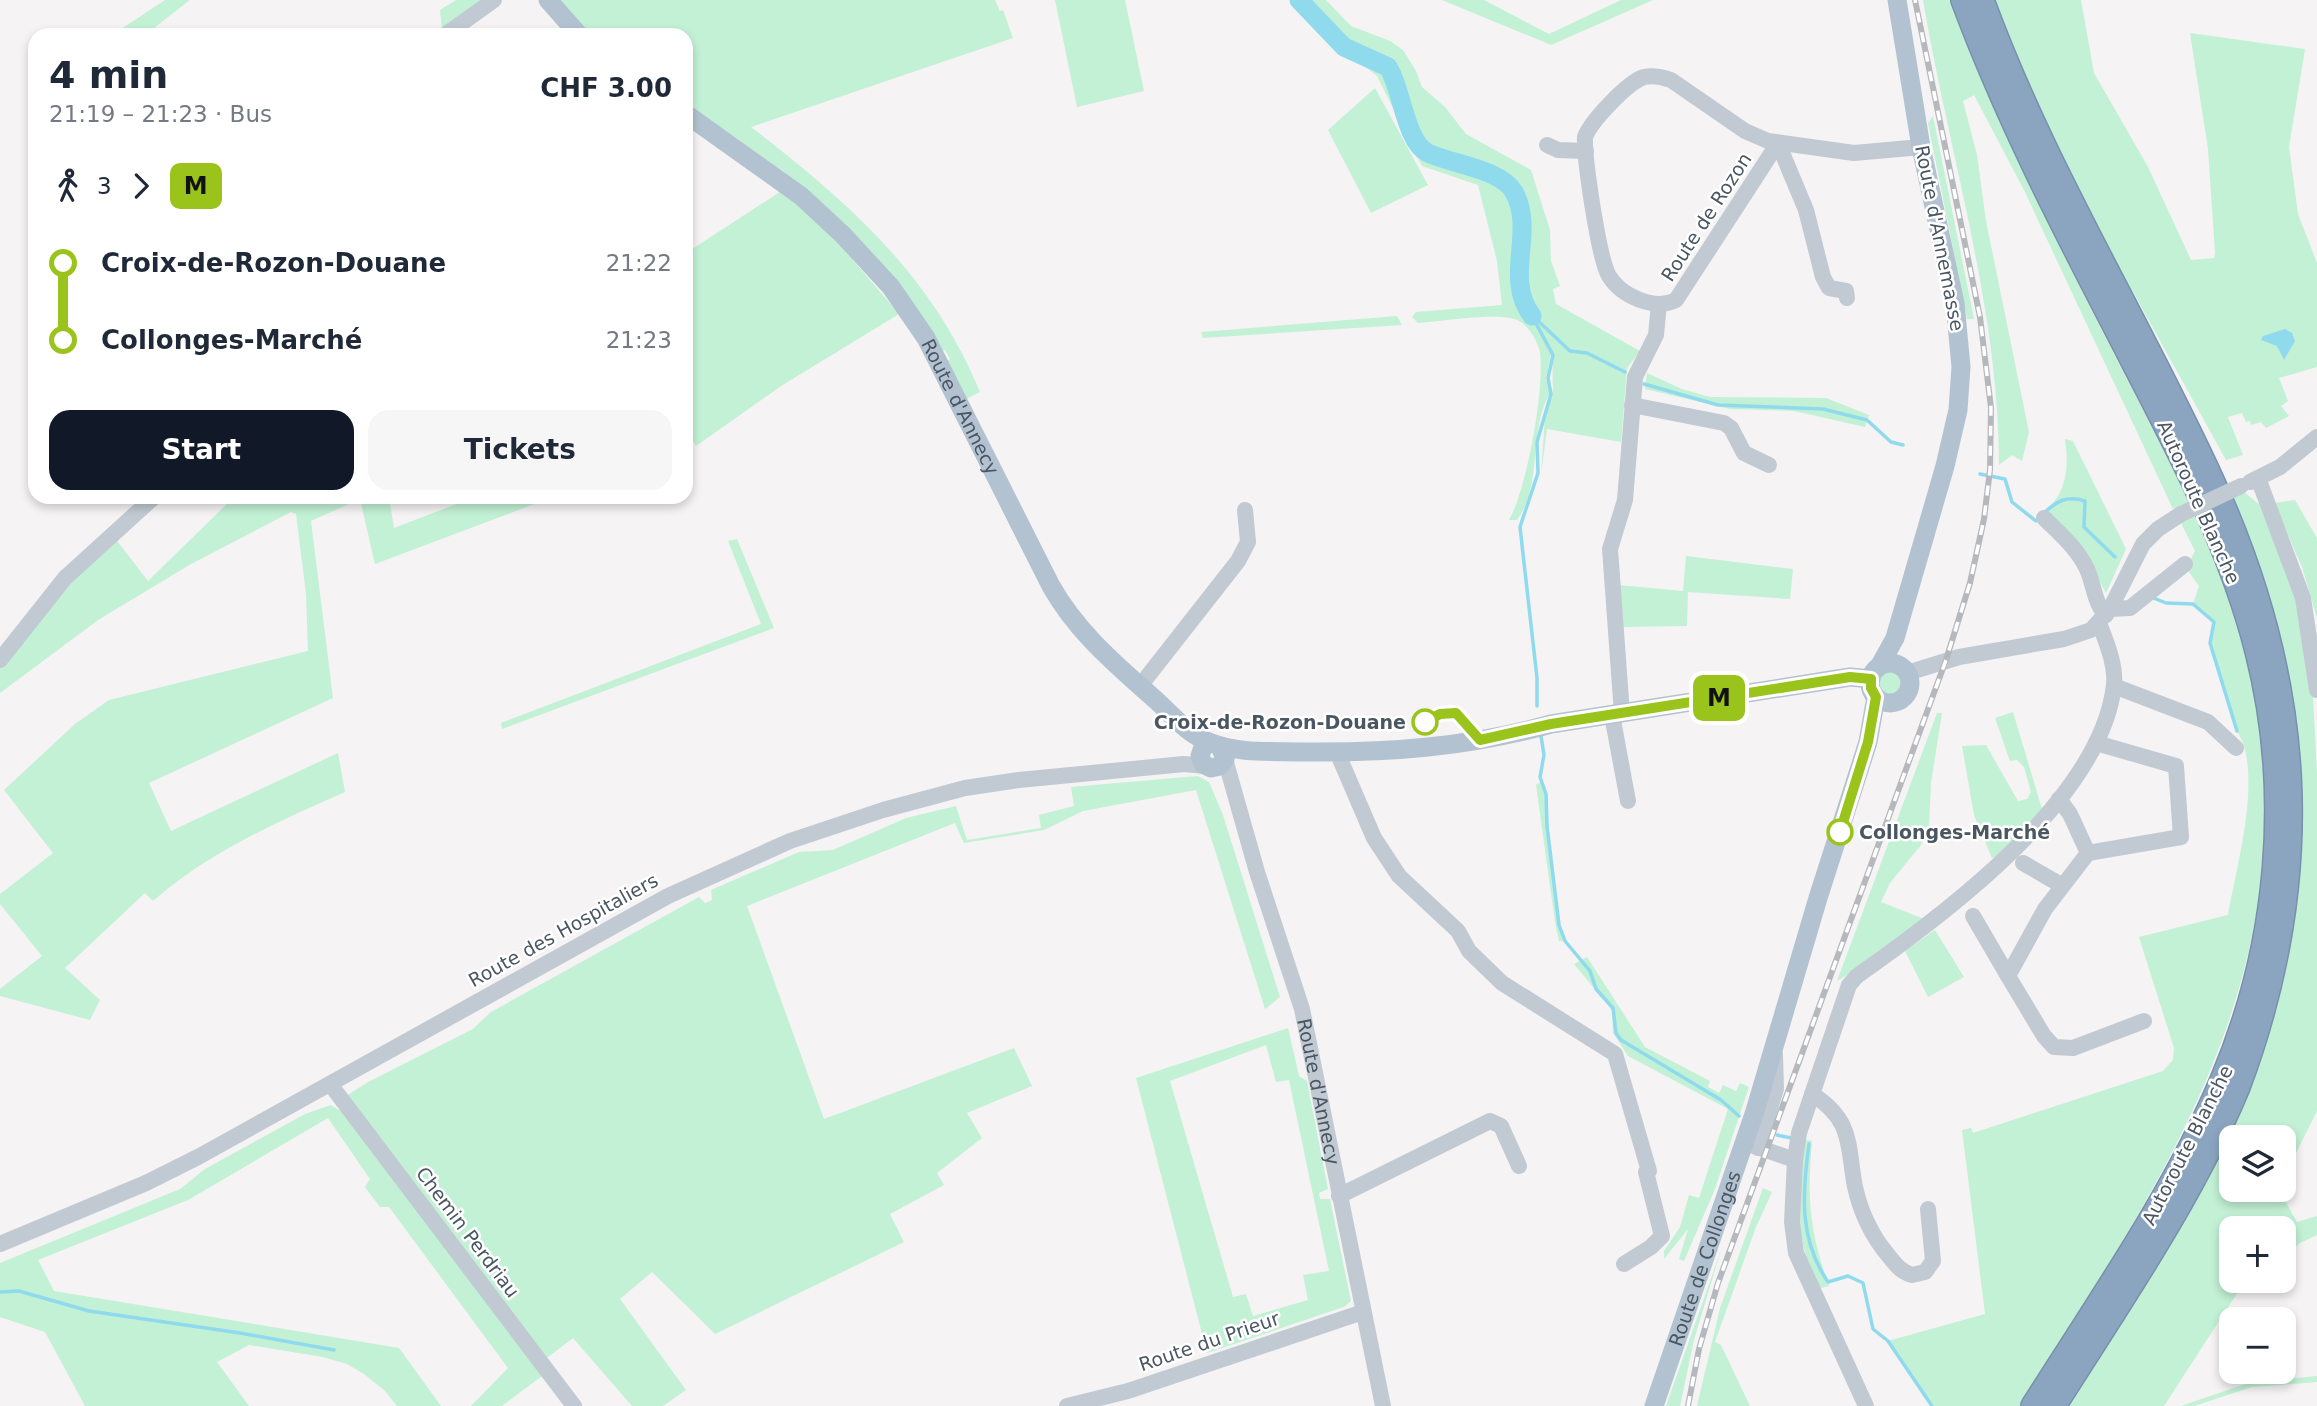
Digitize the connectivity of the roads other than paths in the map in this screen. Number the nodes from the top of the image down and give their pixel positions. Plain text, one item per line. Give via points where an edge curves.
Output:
1 (494, 0) edge
2 (548, 0) edge
3 (1897, 0) edge
4 (1964, 0) edge
5 (1982, 0) edge
6 (455, 28) edge
7 (573, 28) edge
8 (693, 119) edge
9 (1778, 143) junction
10 (1547, 145) dead end
11 (1921, 147) junction
12 (1586, 151) junction
13 (1847, 298) dead end
14 (1659, 304) junction
15 (1632, 405) junction
16 (2317, 437) edge
17 (1769, 465) dead end
18 (2258, 478) junction
19 (146, 504) edge
20 (1245, 510) dead end
21 (2043, 518) dead end
22 (2185, 564) dead end
23 (2105, 615) junction
24 (0, 660) edge
25 (1887, 680) junction
26 (1140, 686) junction
27 (2114, 686) junction
28 (2317, 690) edge
29 (1617, 714) junction
30 (2096, 743) junction
31 (2236, 748) dead end
32 (1337, 752) junction
33 (1211, 754) junction
34 (2059, 799) junction
35 (1628, 800) dead end
36 (2088, 853) junction
37 (2023, 863) dead end
38 (2062, 885) junction
39 (1973, 916) dead end
40 (2008, 976) junction
41 (2144, 1021) dead end
42 (1774, 1047) junction
43 (330, 1084) junction
44 (1812, 1094) junction
45 (1751, 1145) junction
46 (1795, 1160) junction
47 (1519, 1166) dead end
48 (1339, 1196) junction
49 (1928, 1209) dead end
50 (0, 1244) edge
51 (1624, 1264) dead end
52 (1363, 1312) junction
53 (1121, 1392) junction
54 (574, 1406) edge
55 (1068, 1406) edge
56 (1132, 1406) edge
57 (1383, 1406) edge
58 (1654, 1406) edge
59 (1866, 1406) edge
60 (2034, 1406) edge
61 (2054, 1406) edge

1 - 6 street
2 - 7 main road
3 - 11 main road, Route d'Annemasse
4 - 60 highway, Autoroute Blanche via 2029,158 2222,545 2258,653 2276,782 2277,842 2267,928 2246,1015 2223,1079 2156,1209
5 - 61 highway, Autoroute Blanche via 2049,159 2239,542 2274,649 2294,782 2292,872 2284,931 2253,1047 2189,1188
8 - 26 main road, Route d'Annecy via 802,197 891,287 926,338 1061,604 1089,639
9 - 11 street via 1854,153
9 - 12 street via 1757,138 1671,80 1650,76 1638,80 1591,125
9 - 13 street via 1806,210 1823,277 1829,288 1846,291
9 - 14 street, Route de Rozon via 1680,296
10 - 12 street
11 - 25 main road, Route d'Annemasse via 1958,321 1961,381 1949,450
12 - 14 street via 1608,274 1640,299
14 - 15 street, Route de Rozon via 1657,330 1637,371
15 - 17 street via 1724,423 1744,453
15 - 29 street, Route de Rozon via 1625,500 1610,549
16 - 18 street via 2291,460
18 - 23 street, bridge via 2158,529 2143,544
18 - 28 street via 2303,598
19 - 24 street via 65,578
20 - 26 street via 1248,542 1238,561
21 - 23 street via 2076,550
22 - 23 street via 2130,608
23 - 25 street via 2085,632 2064,639 1959,657
23 - 27 street
25 - 29 main road via 1850,677
25 - 42 main road
26 - 33 main road, Route d'Annecy
27 - 30 street
27 - 31 street via 2208,722
29 - 32 main road via 1417,750
29 - 35 street, Route de Rozon
30 - 34 street
30 - 36 street via 2176,766 2181,837
32 - 33 main road
32 - 51 street via 1374,838 1399,876 1458,931 1469,951 1502,984 1615,1054 1649,1171 1662,1236
33 - 43 street, Route des Hospitaliers via 965,788 790,841 668,896
33 - 48 street, Route d'Annecy via 1230,785 1302,1009
34 - 36 street
34 - 44 street via 1941,915 1849,985
36 - 38 street
37 - 38 street
38 - 40 street
39 - 40 street
40 - 41 street via 2054,1047 2073,1048
42 - 45 main road, Route de Collonges via 1755,1111
42 - 45 street via 1776,1089
43 - 50 street, Route des Hospitaliers via 146,1183
43 - 54 street, Chemin Perdriau
44 - 46 street
44 - 49 street via 1830,1108 1847,1132 1866,1224 1909,1275 1923,1273 1933,1261
45 - 46 street
45 - 58 main road, Route de Collonges
46 - 59 street via 1791,1213 1796,1253
47 - 48 street via 1501,1126 1490,1121
48 - 52 street, Route d'Annecy
52 - 53 street, Route du Prieur
52 - 57 street, Route d'Annecy
53 - 55 street, Route du Prieur
53 - 56 street

